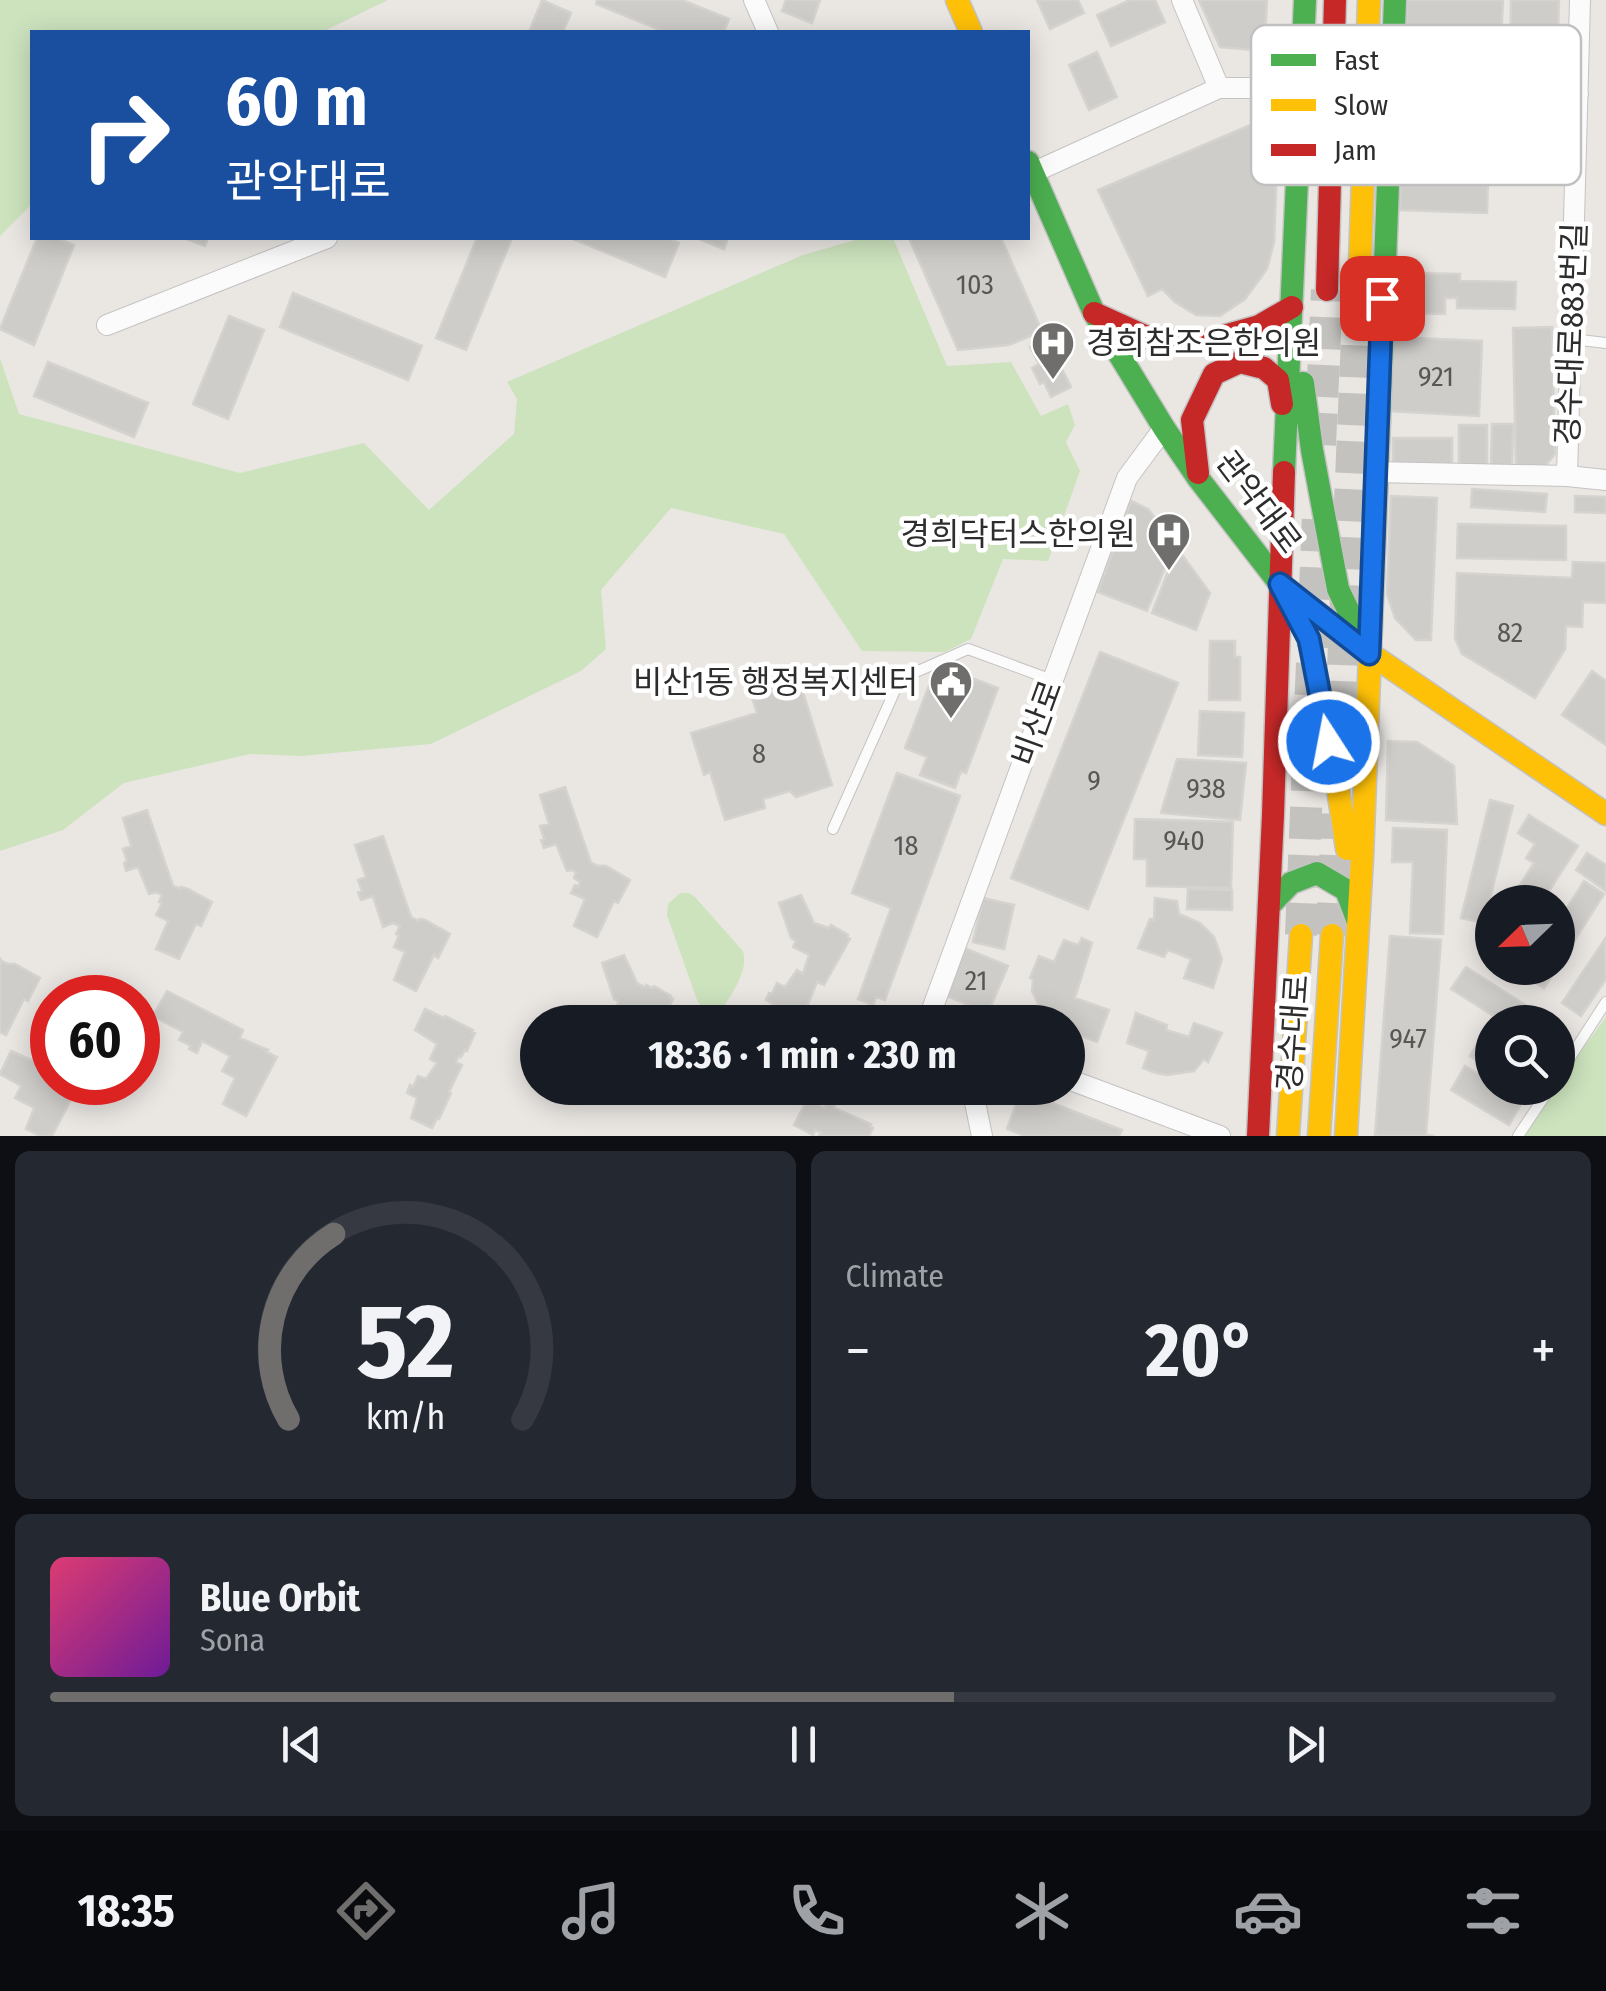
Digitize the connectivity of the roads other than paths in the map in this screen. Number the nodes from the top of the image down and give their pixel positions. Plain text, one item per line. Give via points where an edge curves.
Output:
1 (754, 0) edge
2 (956, 0) edge
3 (1182, 0) edge
4 (1305, 0) edge
5 (1335, 0) edge
6 (1368, 0) edge
7 (1395, 0) edge
8 (1580, 0) edge
9 (1304, 25) edge
10 (1334, 25) edge
11 (1367, 25) edge
12 (1394, 25) edge
13 (1579, 25) edge
14 (767, 30) edge
15 (970, 30) edge
16 (1219, 88) junction
17 (1251, 88) edge
18 (1030, 168) edge
19 (1298, 185) edge
20 (1329, 185) edge
21 (1362, 185) edge
22 (1384, 185) edge
23 (1575, 185) edge
24 (322, 240) edge
25 (1326, 290) tunnel mouth
26 (1359, 291) tunnel mouth
27 (1292, 307) junction
28 (1094, 312) junction
29 (107, 324) dead end
30 (1571, 339) junction
31 (1606, 343) edge
32 (1296, 418) junction
33 (1164, 428) junction
34 (1567, 476) junction
35 (1198, 478) junction
36 (1359, 479) junction
37 (1606, 480) edge
38 (1280, 584) junction
39 (1369, 654) junction
40 (1053, 681) junction
41 (1606, 814) edge
42 (833, 829) dead end
43 (1269, 906) junction
44 (1358, 922) junction
45 (1332, 935) tunnel mouth
46 (1301, 936) tunnel mouth
47 (1606, 1002) edge
48 (934, 1005) edge
49 (1575, 1050) edge
50 (1085, 1085) edge
51 (976, 1105) edge
52 (1539, 1105) edge
53 (982, 1136) edge
54 (1220, 1136) edge
55 (1258, 1136) edge
56 (1288, 1136) edge
57 (1319, 1136) edge
58 (1346, 1136) edge
59 (1518, 1136) edge

1 - 14 street
2 - 15 main road
3 - 16 street
4 - 9 main road
5 - 10 main road
6 - 11 main road
7 - 12 main road
8 - 13 street, 경수대로883번길
16 - 17 street
16 - 18 street
18 - 28 main road, 관악대로
19 - 27 main road
20 - 25 main road
21 - 26 main road
22 - 36 main road
23 - 30 street, 경수대로883번길
24 - 29 street
27 - 28 main road via 1259,326 1202,342 1147,336
27 - 32 main road
28 - 33 main road, 관악대로
30 - 31 lane
30 - 34 street, 경수대로883번길
32 - 35 main road via 1278,380 1264,368 1240,362 1214,374 1192,420
32 - 36 main road via 1322,441 1330,469
32 - 38 main road
32 - 39 main road via 1338,589
33 - 35 main road, 관악대로
33 - 40 street, 비산로 via 1127,478
34 - 36 street, 경수대로883번길
34 - 37 street
35 - 38 main road, 관악대로
36 - 39 main road
38 - 39 main road, 관악대로
38 - 43 main road
38 - 44 main road via 1309,639
39 - 41 main road, 관악대로
39 - 44 main road
40 - 42 lane via 968,649 900,679
40 - 48 street, 비산로
43 - 44 main road via 1291,883 1317,873 1346,890
43 - 55 main road
44 - 58 main road
45 - 57 main road, 경수대로
46 - 56 main road, 경수대로
47 - 49 lane
50 - 54 street
51 - 53 street
52 - 59 lane

